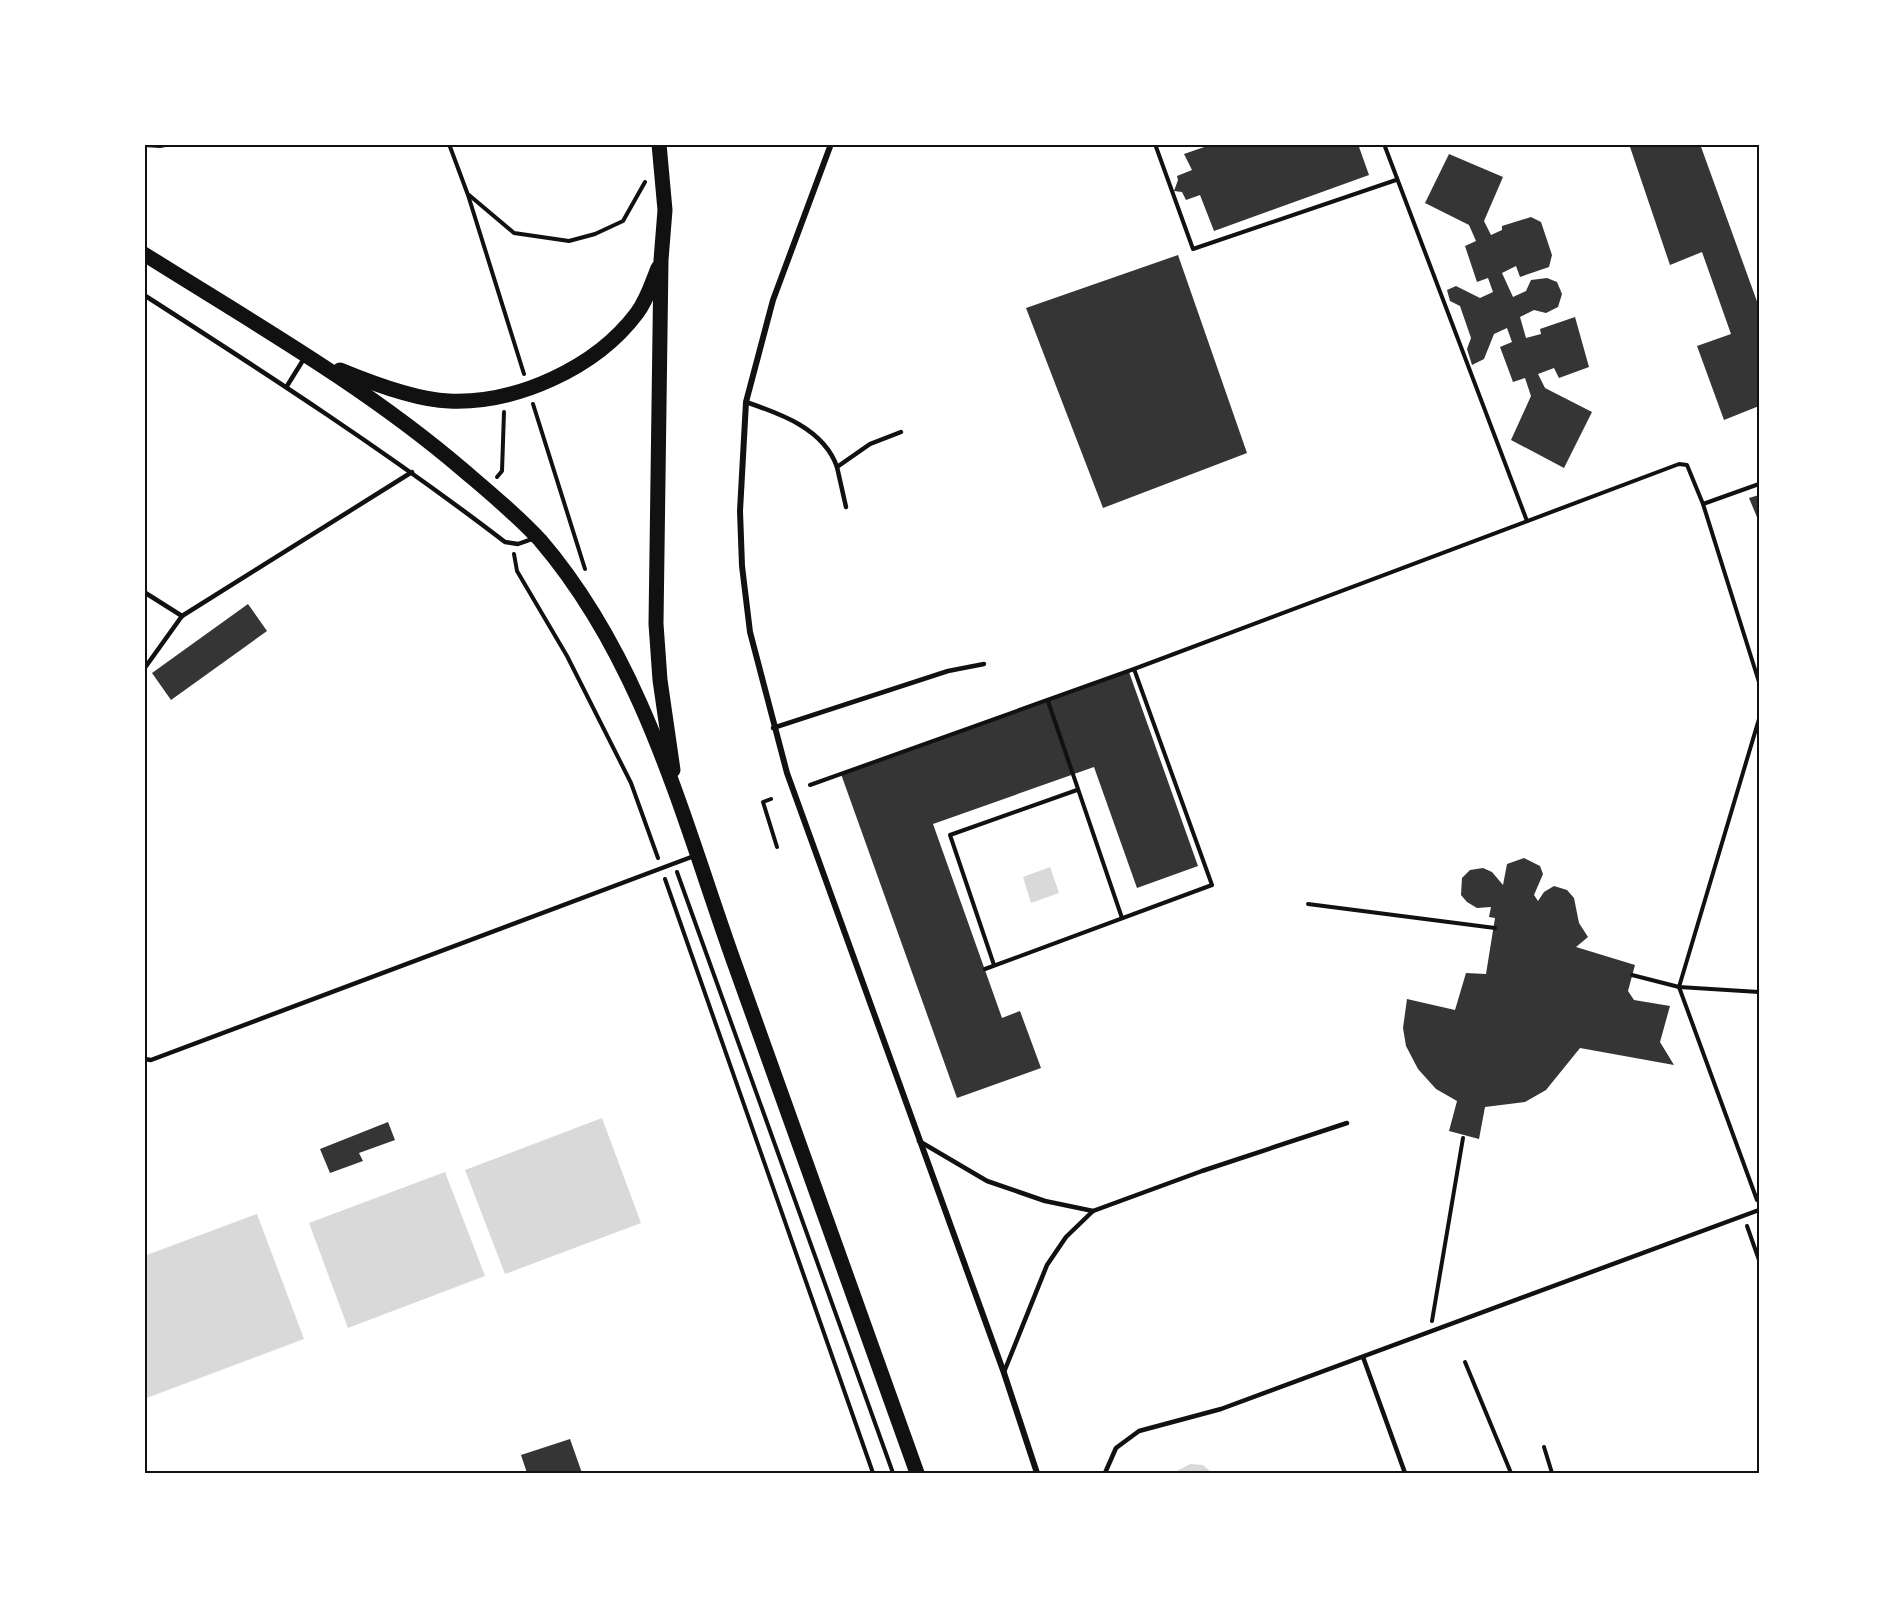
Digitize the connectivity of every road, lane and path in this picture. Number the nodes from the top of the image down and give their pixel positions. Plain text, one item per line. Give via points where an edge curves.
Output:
1 (171, 144) edge
2 (659, 144) edge
3 (831, 144) edge
4 (1155, 144) edge
5 (1384, 144) edge
6 (144, 145) edge
7 (648, 175) dead end
8 (1396, 180) junction
9 (468, 195) dead end
10 (144, 254) edge
11 (661, 260) junction
12 (144, 295) edge
13 (312, 358) junction
14 (287, 386) junction
15 (746, 402) junction
16 (508, 404) dead end
17 (901, 432) dead end
18 (837, 467) junction
19 (412, 472) junction
20 (1759, 484) edge
21 (488, 490) junction
22 (1703, 504) junction
23 (846, 507) dead end
24 (1527, 521) junction
25 (537, 537) junction
26 (511, 544) junction
27 (144, 592) edge
28 (182, 616) junction
29 (1759, 662) edge
30 (984, 664) dead end
31 (1753, 664) junction
32 (144, 669) edge
33 (1134, 669) junction
34 (1759, 682) edge
35 (1048, 701) junction
36 (1759, 719) edge
37 (773, 728) junction
38 (810, 785) dead end
39 (1077, 790) junction
40 (676, 794) junction
41 (771, 799) dead end
42 (777, 847) dead end
43 (697, 855) junction
44 (674, 864) junction
45 (662, 869) junction
46 (1308, 904) dead end
47 (1122, 918) junction
48 (1495, 928) dead end
49 (994, 965) junction
50 (985, 969) dead end
51 (1632, 975) dead end
52 (1680, 987) junction
53 (1759, 992) edge
54 (144, 1059) edge
55 (1347, 1123) dead end
56 (1463, 1138) dead end
57 (918, 1140) junction
58 (1756, 1194) dead end
59 (1759, 1210) edge
60 (1093, 1211) junction
61 (1744, 1216) junction
62 (1759, 1260) edge
63 (1430, 1333) junction
64 (1363, 1357) junction
65 (1465, 1362) dead end
66 (1004, 1373) junction
67 (1544, 1447) dead end
68 (873, 1473) edge
69 (893, 1473) edge
70 (917, 1473) edge
71 (1037, 1473) edge
72 (1105, 1473) edge
73 (1405, 1473) edge
74 (1511, 1473) edge
75 (1552, 1473) edge

1 - 6 path
2 - 11 main road via 665,210
3 - 15 street via 773,300
4 - 8 path via 1194,249
5 - 8 path
7 - 9 path via 623,221 569,241 514,232
8 - 24 path
10 - 13 main road
11 - 13 main road via 638,313 600,350 529,388 491,399 448,401 366,380
11 - 40 main road via 656,624
12 - 14 lane
13 - 14 lane
13 - 21 main road via 424,436
14 - 19 lane
15 - 18 lane via 788,417 809,431 834,457
15 - 37 street via 740,511 742,566 750,632
16 - 21 path via 504,411 502,471
17 - 18 lane via 870,444
18 - 23 lane
19 - 26 lane
19 - 28 lane
20 - 22 path
21 - 25 main road
22 - 24 path via 1688,465 1679,464
22 - 31 path
24 - 33 path
25 - 26 lane
25 - 40 main road via 568,574 628,673
26 - 45 path via 517,571 567,656 631,783
27 - 28 lane
28 - 32 lane
29 - 31 path
30 - 37 lane via 948,671
31 - 34 path
33 - 35 path
33 - 47 path via 1212,885
35 - 38 path
35 - 39 path
36 - 52 path
37 - 57 street
39 - 47 path
39 - 49 path via 950,835
40 - 43 main road
41 - 42 path via 763,802
43 - 44 lane
43 - 70 main road
44 - 45 lane
44 - 69 path
45 - 54 lane via 151,1060
45 - 68 path
46 - 48 path
47 - 49 path
49 - 50 path
51 - 52 path
52 - 53 path
52 - 58 path
55 - 60 lane
56 - 63 path
57 - 60 lane via 987,1181 1045,1202
57 - 66 street
59 - 61 lane
60 - 66 lane via 1066,1236 1047,1265
61 - 62 path
61 - 63 lane
63 - 64 lane
64 - 72 lane via 1221,1409 1139,1431 1116,1448
64 - 73 lane
65 - 74 path
66 - 71 street
67 - 75 path

